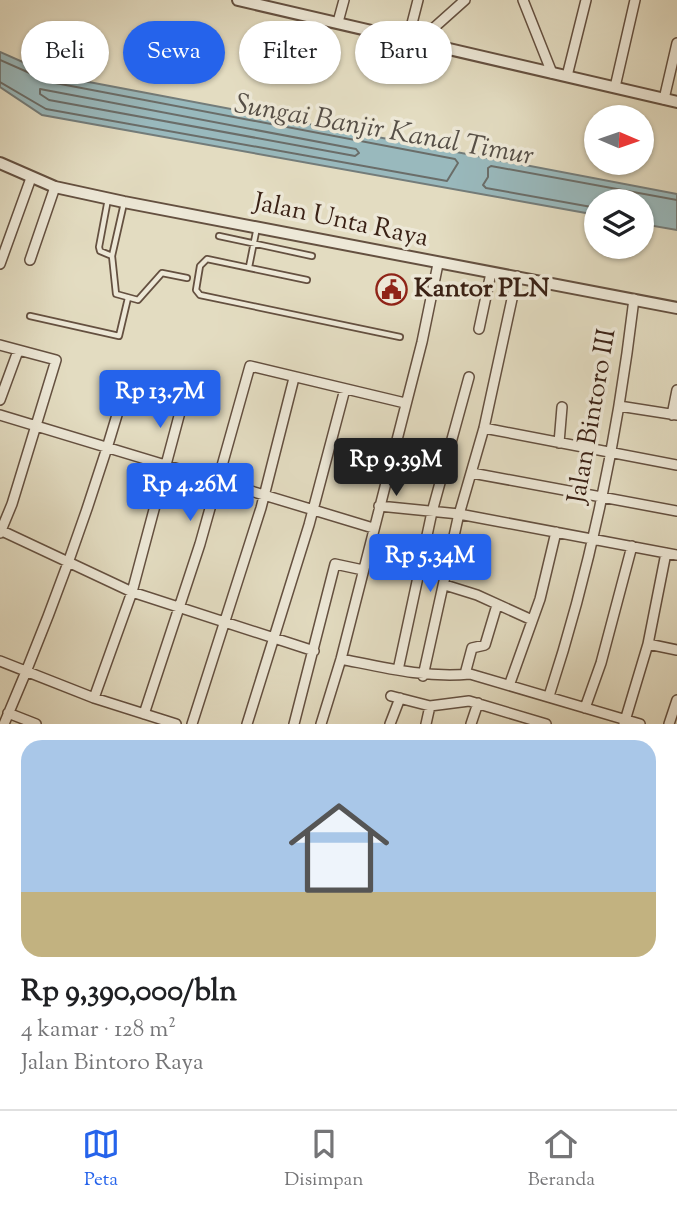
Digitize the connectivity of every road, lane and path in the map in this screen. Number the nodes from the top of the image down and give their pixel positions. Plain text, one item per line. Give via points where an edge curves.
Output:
1 (238, 0) edge
2 (344, 0) edge
3 (418, 0) edge
4 (465, 0) edge
5 (523, 0) edge
6 (586, 0) edge
7 (635, 0) edge
8 (261, 2) edge
9 (334, 21) edge
10 (338, 21) edge
11 (415, 21) edge
12 (438, 21) edge
13 (677, 44) edge
14 (452, 50) edge
15 (552, 73) junction
16 (567, 76) junction
17 (615, 87) junction
18 (664, 99) junction
19 (677, 102) edge
20 (0, 163) edge
21 (32, 178) junction
22 (55, 187) junction
23 (108, 198) junction
24 (124, 202) junction
25 (257, 227) junction
26 (219, 236) dead end
27 (254, 244) junction
28 (112, 256) junction
29 (312, 256) dead end
30 (30, 260) dead end
31 (0, 264) edge
32 (438, 264) junction
33 (249, 267) junction
34 (491, 273) junction
35 (517, 276) junction
36 (187, 278) dead end
37 (307, 280) dead end
38 (128, 298) junction
39 (634, 299) junction
40 (677, 308) edge
41 (30, 316) dead end
42 (479, 329) dead end
43 (400, 337) dead end
44 (0, 345) edge
45 (18, 351) junction
46 (469, 377) dead end
47 (294, 378) junction
48 (127, 382) dead end
49 (345, 389) junction
50 (677, 390) edge
51 (0, 401) edge
52 (183, 401) dead end
53 (405, 403) junction
54 (619, 406) junction
55 (562, 407) dead end
56 (0, 415) edge
57 (675, 415) edge
58 (37, 427) junction
59 (484, 428) junction
60 (559, 443) junction
61 (108, 448) junction
62 (610, 452) junction
63 (677, 465) edge
64 (167, 467) junction
65 (472, 473) junction
66 (217, 482) junction
67 (264, 496) junction
68 (602, 499) junction
69 (379, 506) junction
70 (312, 511) junction
71 (677, 511) edge
72 (432, 512) junction
73 (459, 514) junction
74 (373, 528) junction
75 (0, 531) edge
76 (556, 532) junction
77 (592, 540) junction
78 (632, 546) junction
79 (666, 553) junction
80 (677, 555) edge
81 (69, 562) junction
82 (363, 570) junction
83 (445, 585) junction
84 (132, 592) junction
85 (497, 605) junction
86 (177, 608) junction
87 (532, 620) junction
88 (226, 625) junction
89 (275, 639) junction
90 (648, 644) junction
91 (677, 650) edge
92 (314, 651) junction
93 (341, 659) junction
94 (0, 661) edge
95 (398, 670) junction
96 (27, 673) junction
97 (465, 674) junction
98 (423, 676) junction
99 (510, 683) junction
100 (549, 696) junction
101 (94, 698) junction
102 (677, 700) edge
103 (478, 704) junction
104 (430, 706) junction
105 (585, 708) junction
106 (8, 713) junction
107 (144, 713) junction
108 (517, 720) edge
109 (165, 722) edge
110 (625, 722) edge
111 (4, 724) edge
112 (36, 724) edge
113 (176, 724) edge
114 (192, 724) edge
115 (247, 724) edge
116 (294, 724) edge
117 (321, 724) edge
118 (390, 724) edge
119 (426, 724) edge
120 (471, 724) edge
121 (547, 724) edge
122 (640, 724) edge
123 (669, 724) edge

1 - 8 street
2 - 10 street
3 - 11 street
4 - 12 street
5 - 15 street
6 - 16 street
7 - 17 street
8 - 9 street
13 - 18 street
14 - 15 street
15 - 16 street
16 - 17 street
17 - 18 street
18 - 19 street
20 - 21 street, Jalan Unta Raya
21 - 22 street, Jalan Unta Raya
21 - 31 street
22 - 23 street, Jalan Unta Raya
22 - 30 street
23 - 24 street, Jalan Unta Raya
23 - 28 lane via 99,247
24 - 25 street, Jalan Unta Raya
24 - 28 lane
25 - 27 lane
25 - 32 street, Jalan Unta Raya
26 - 27 lane
27 - 29 lane
27 - 33 lane
28 - 38 lane via 116,294
32 - 34 street, Jalan Unta Raya
32 - 53 street
33 - 37 lane
33 - 43 lane via 204,261 197,292
34 - 35 street, Jalan Unta Raya
34 - 42 street
35 - 39 street, Jalan Unta Raya
35 - 59 street
36 - 38 lane via 162,274 138,300
38 - 41 lane via 120,336
39 - 40 street, Jalan Unta Raya
39 - 54 street, Jalan Bintoro III
44 - 45 street
45 - 51 street
45 - 58 street via 56,360
46 - 72 street
47 - 49 street
47 - 66 street via 256,366 248,369
47 - 67 street
48 - 61 street
49 - 53 street
49 - 70 street
50 - 57 street
52 - 64 street
53 - 69 street
54 - 57 street
54 - 62 street, Jalan Bintoro III
55 - 60 street
56 - 58 street
58 - 61 street
58 - 75 street
59 - 60 street
59 - 65 street
60 - 62 street
61 - 64 street
61 - 81 street
62 - 63 street
62 - 68 street, Jalan Bintoro III
64 - 66 street
64 - 84 street
65 - 68 street
65 - 73 street
66 - 67 street
66 - 86 street
67 - 70 street
67 - 88 street
68 - 71 street
68 - 77 street, Jalan Bintoro III
69 - 72 street
69 - 74 street
70 - 74 street
70 - 89 street
72 - 73 street
72 - 95 street
73 - 76 street
73 - 83 street
74 - 82 street
75 - 81 street
76 - 77 street
76 - 87 street
77 - 78 street
77 - 100 street, Jalan Bintoro III
78 - 79 street
78 - 105 street
79 - 80 street
79 - 90 street
81 - 84 street
81 - 96 street
82 - 92 street via 335,564
82 - 93 street
83 - 85 street
83 - 98 street
84 - 86 street
84 - 101 street
85 - 87 street
85 - 97 street via 485,646 472,648
86 - 88 street
86 - 107 street
87 - 99 street
88 - 89 street
88 - 114 street
89 - 92 street
89 - 115 street
90 - 91 street
90 - 110 street
92 - 116 street
93 - 95 street
93 - 117 street
94 - 96 street
95 - 98 street
96 - 101 street
96 - 106 street
97 - 98 street
97 - 99 street
99 - 100 street
100 - 105 street
101 - 107 street
102 - 123 street
103 - 104 street via 464,701
103 - 108 street
103 - 120 street
104 - 118 street via 396,697
104 - 119 street
105 - 110 street
106 - 111 street
106 - 112 street
107 - 109 street
108 - 121 street
109 - 113 street
110 - 122 street

